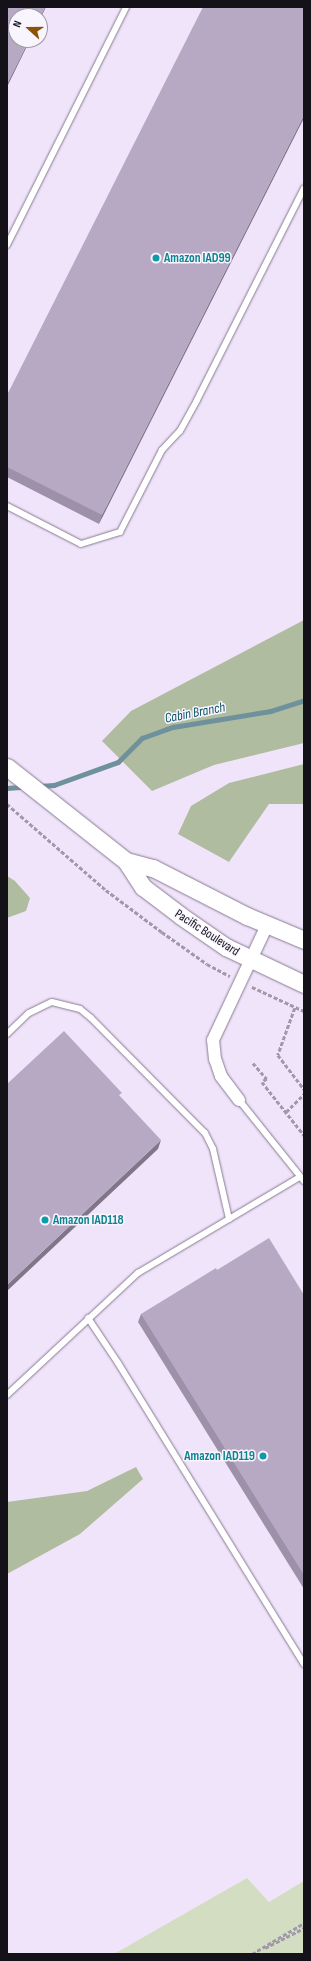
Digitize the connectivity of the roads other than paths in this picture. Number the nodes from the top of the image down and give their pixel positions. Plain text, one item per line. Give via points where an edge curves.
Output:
1 (126, 7) edge
2 (304, 188) edge
3 (7, 246) edge
4 (7, 506) edge
5 (7, 767) edge
6 (126, 861) junction
7 (267, 925) junction
8 (304, 940) edge
9 (248, 959) junction
10 (304, 984) edge
11 (7, 1034) edge
12 (239, 1100) joint
13 (302, 1179) edge
14 (229, 1219) junction
15 (88, 1318) junction
16 (7, 1395) edge
17 (304, 1664) edge

1 - 3 lane
2 - 4 lane via 184,425 162,450 120,532 81,544
5 - 6 main road, Pacific Boulevard
6 - 7 main road, Pacific Boulevard via 153,868
6 - 9 main road, Pacific Boulevard via 143,887
7 - 8 main road, Pacific Boulevard
7 - 9 street
9 - 10 main road, Pacific Boulevard
9 - 12 street via 212,1040 214,1059 221,1076
11 - 14 lane via 29,1012 52,1002 76,1007 91,1018 205,1133 213,1149
12 - 13 lane
13 - 14 lane
14 - 15 lane via 138,1273
15 - 16 lane
15 - 17 lane

